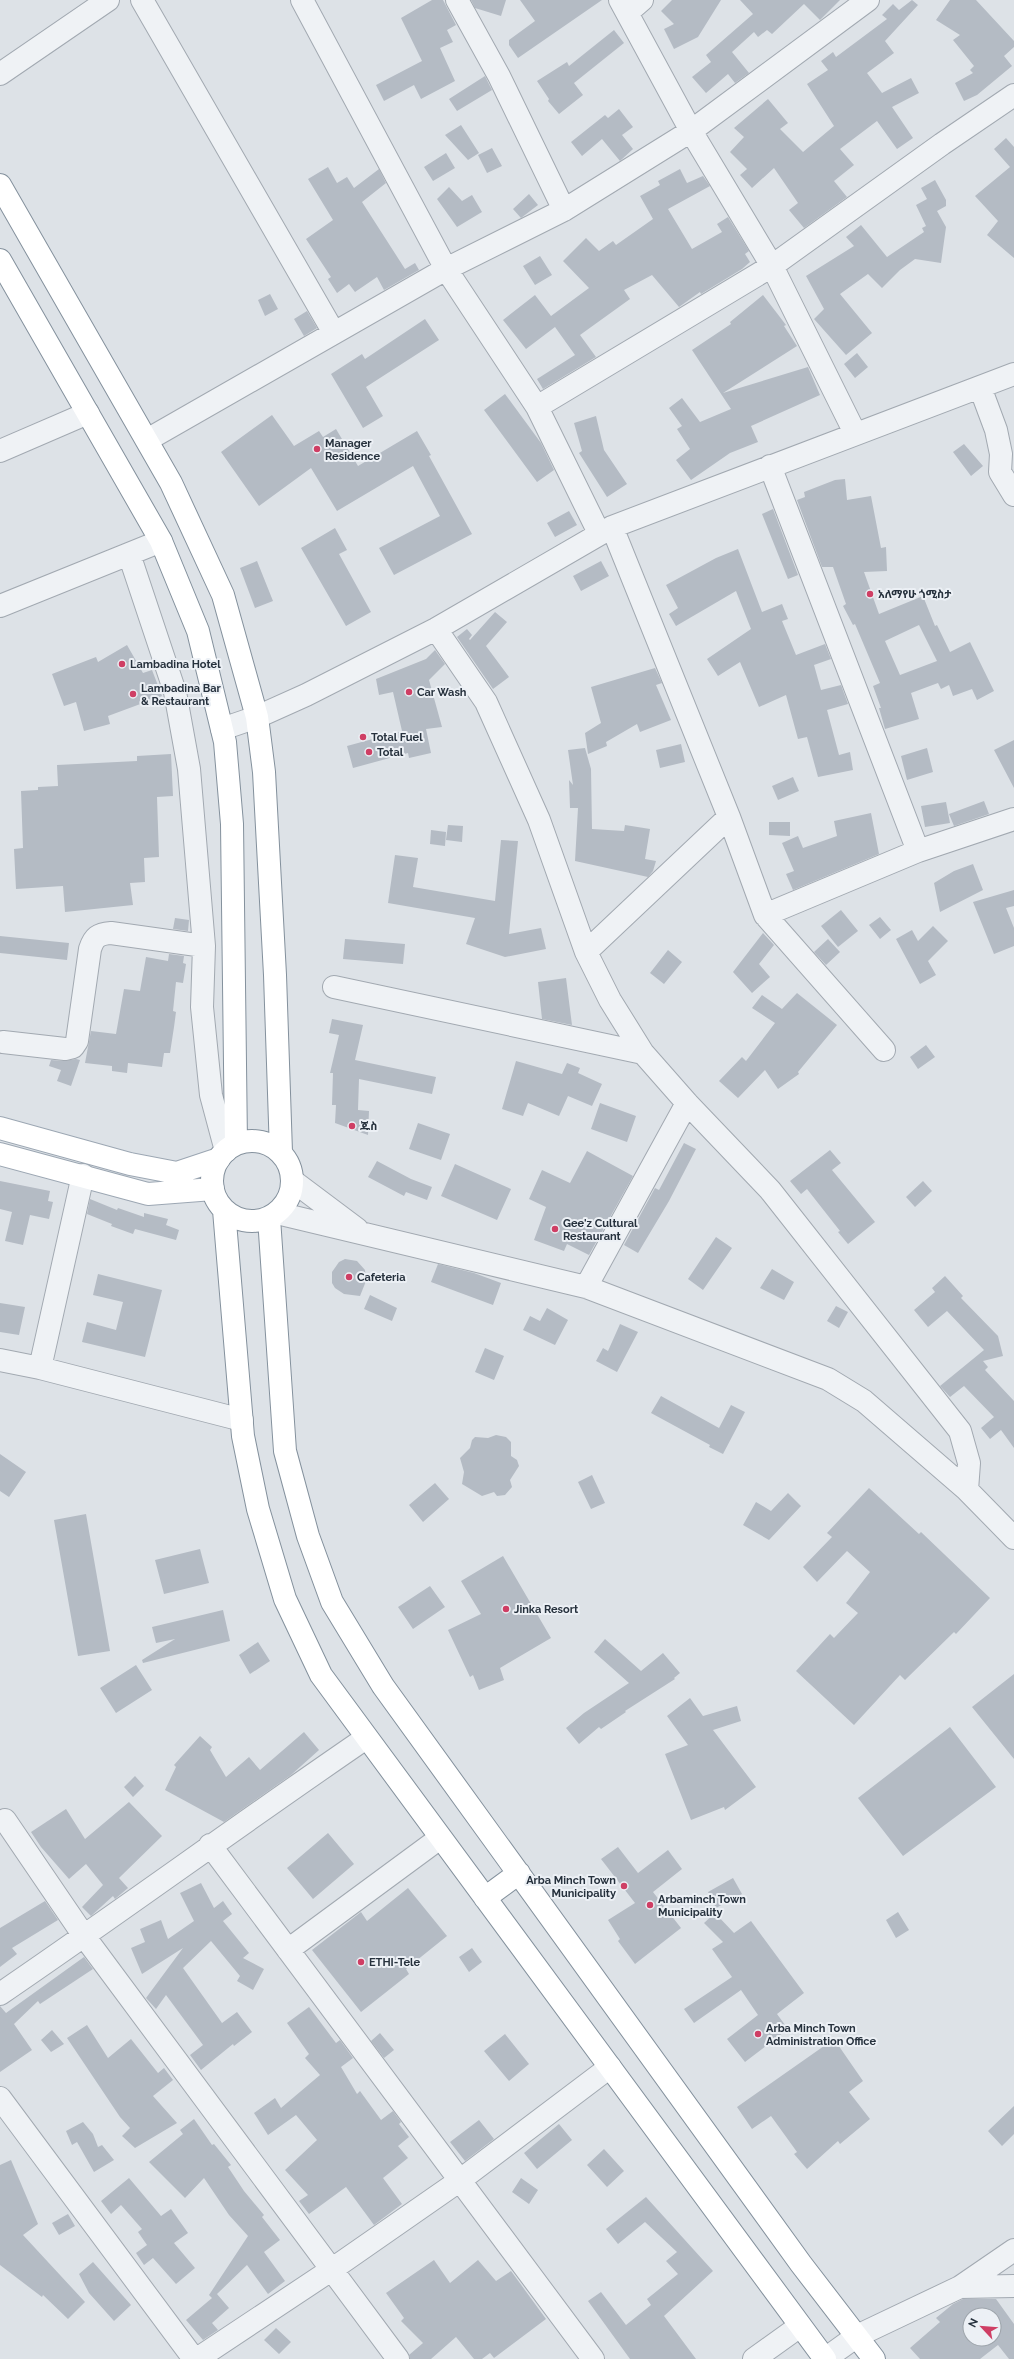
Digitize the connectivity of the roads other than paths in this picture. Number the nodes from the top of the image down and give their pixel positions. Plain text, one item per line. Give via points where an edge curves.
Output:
1 (108, 0) edge
2 (142, 0) edge
3 (302, 0) edge
4 (457, 0) edge
5 (868, 0) edge
6 (630, 4) edge
7 (0, 74) edge
8 (1014, 95) edge
9 (691, 131) junction
10 (0, 185) edge
11 (564, 210) junction
12 (0, 260) edge
13 (772, 266) junction
14 (446, 269) junction
15 (334, 333) junction
16 (1014, 374) edge
17 (980, 387) junction
18 (537, 407) junction
19 (88, 413) junction
20 (855, 433) junction
21 (147, 440) junction
22 (0, 451) edge
23 (770, 466) junction
24 (1014, 495) edge
25 (605, 530) junction
26 (161, 541) junction
27 (129, 554) junction
28 (0, 606) edge
29 (436, 628) junction
30 (257, 717) junction
31 (222, 729) junction
32 (729, 817) junction
33 (1014, 819) edge
34 (918, 851) junction
35 (765, 915) junction
36 (204, 946) junction
37 (586, 952) junction
38 (334, 987) dead end
39 (3, 1042) dead end
40 (884, 1050) dead end
41 (643, 1053) junction
42 (687, 1103) junction
43 (0, 1128) edge
44 (227, 1151) junction
45 (281, 1152) junction
46 (0, 1154) edge
47 (83, 1175) junction
48 (293, 1181) junction
49 (213, 1189) junction
50 (224, 1210) junction
51 (273, 1216) junction
52 (366, 1236) junction
53 (586, 1287) junction
54 (0, 1360) edge
55 (40, 1368) junction
56 (242, 1420) junction
57 (967, 1490) junction
58 (1014, 1538) edge
59 (366, 1738) junction
60 (5, 1820) dead end
61 (440, 1838) junction
62 (210, 1845) junction
63 (519, 1873) junction
64 (485, 1898) junction
65 (84, 1936) junction
66 (288, 1950) junction
67 (0, 1994) edge
68 (610, 2067) junction
69 (0, 2098) edge
70 (459, 2181) junction
71 (1014, 2250) edge
72 (331, 2270) junction
73 (1014, 2286) edge
74 (960, 2287) junction
75 (800, 2326) junction
76 (857, 2336) junction
77 (194, 2359) edge
78 (198, 2359) edge
79 (398, 2359) edge
80 (593, 2359) edge
81 (754, 2359) edge
82 (825, 2359) edge
83 (874, 2359) edge

1 - 7 street
2 - 15 street
3 - 14 street
4 - 11 street via 499,76
5 - 9 street
6 - 9 street
8 - 13 street
9 - 11 street
9 - 13 street
10 - 21 main road
11 - 14 street
12 - 19 main road
13 - 18 street
13 - 20 street
14 - 15 street
14 - 18 street
15 - 21 street
16 - 17 street
17 - 20 street
17 - 24 street via 996,430 1001,454 1000,472
18 - 25 street
19 - 22 street
19 - 26 main road
20 - 23 street
21 - 30 main road via 171,483 223,595
23 - 25 street
23 - 34 street
25 - 29 street
25 - 32 street
26 - 27 street
26 - 31 main road via 198,631
27 - 28 street
27 - 36 street via 175,692 189,769
29 - 30 street via 306,695
29 - 37 street via 486,702 539,820
30 - 31 street
30 - 45 main road via 264,772
31 - 44 main road via 232,824
32 - 35 street
32 - 37 street
33 - 34 street
34 - 35 street
35 - 40 street
36 - 39 street via 111,933 101,934 94,938 90,949 77,1042 73,1047 65,1049
36 - 44 street via 202,1007 211,1095
37 - 41 street via 610,1000
38 - 41 street
41 - 42 street
42 - 53 street
42 - 57 street via 770,1190 960,1431 969,1463
43 - 44 main road via 130,1164 177,1173
44 - 45 main road via 248,1141 260,1141 272,1145
44 - 49 main road via 214,1168
45 - 48 main road via 288,1161
46 - 47 main road
47 - 49 main road via 148,1194
47 - 55 street
48 - 51 main road via 288,1199
48 - 52 street
49 - 50 main road
50 - 51 main road via 245,1221 257,1221
50 - 56 main road
51 - 52 street
51 - 63 main road via 285,1451 308,1536 332,1602 383,1686
52 - 53 street
53 - 57 street via 828,1379 864,1401
54 - 55 street
55 - 56 street
56 - 59 main road via 258,1509 285,1599 321,1675
57 - 58 street
59 - 61 main road
59 - 62 street
60 - 65 street
61 - 64 main road
61 - 66 street
62 - 65 street
62 - 66 street
63 - 64 main road
63 - 76 main road via 801,2264
64 - 68 main road
65 - 67 street
65 - 72 street
66 - 70 street
68 - 70 street
68 - 75 main road
69 - 77 street
70 - 72 street
70 - 80 street
71 - 74 street
72 - 78 street
72 - 79 street
73 - 74 street
74 - 76 street
75 - 81 street
75 - 82 main road
76 - 82 street
76 - 83 main road

